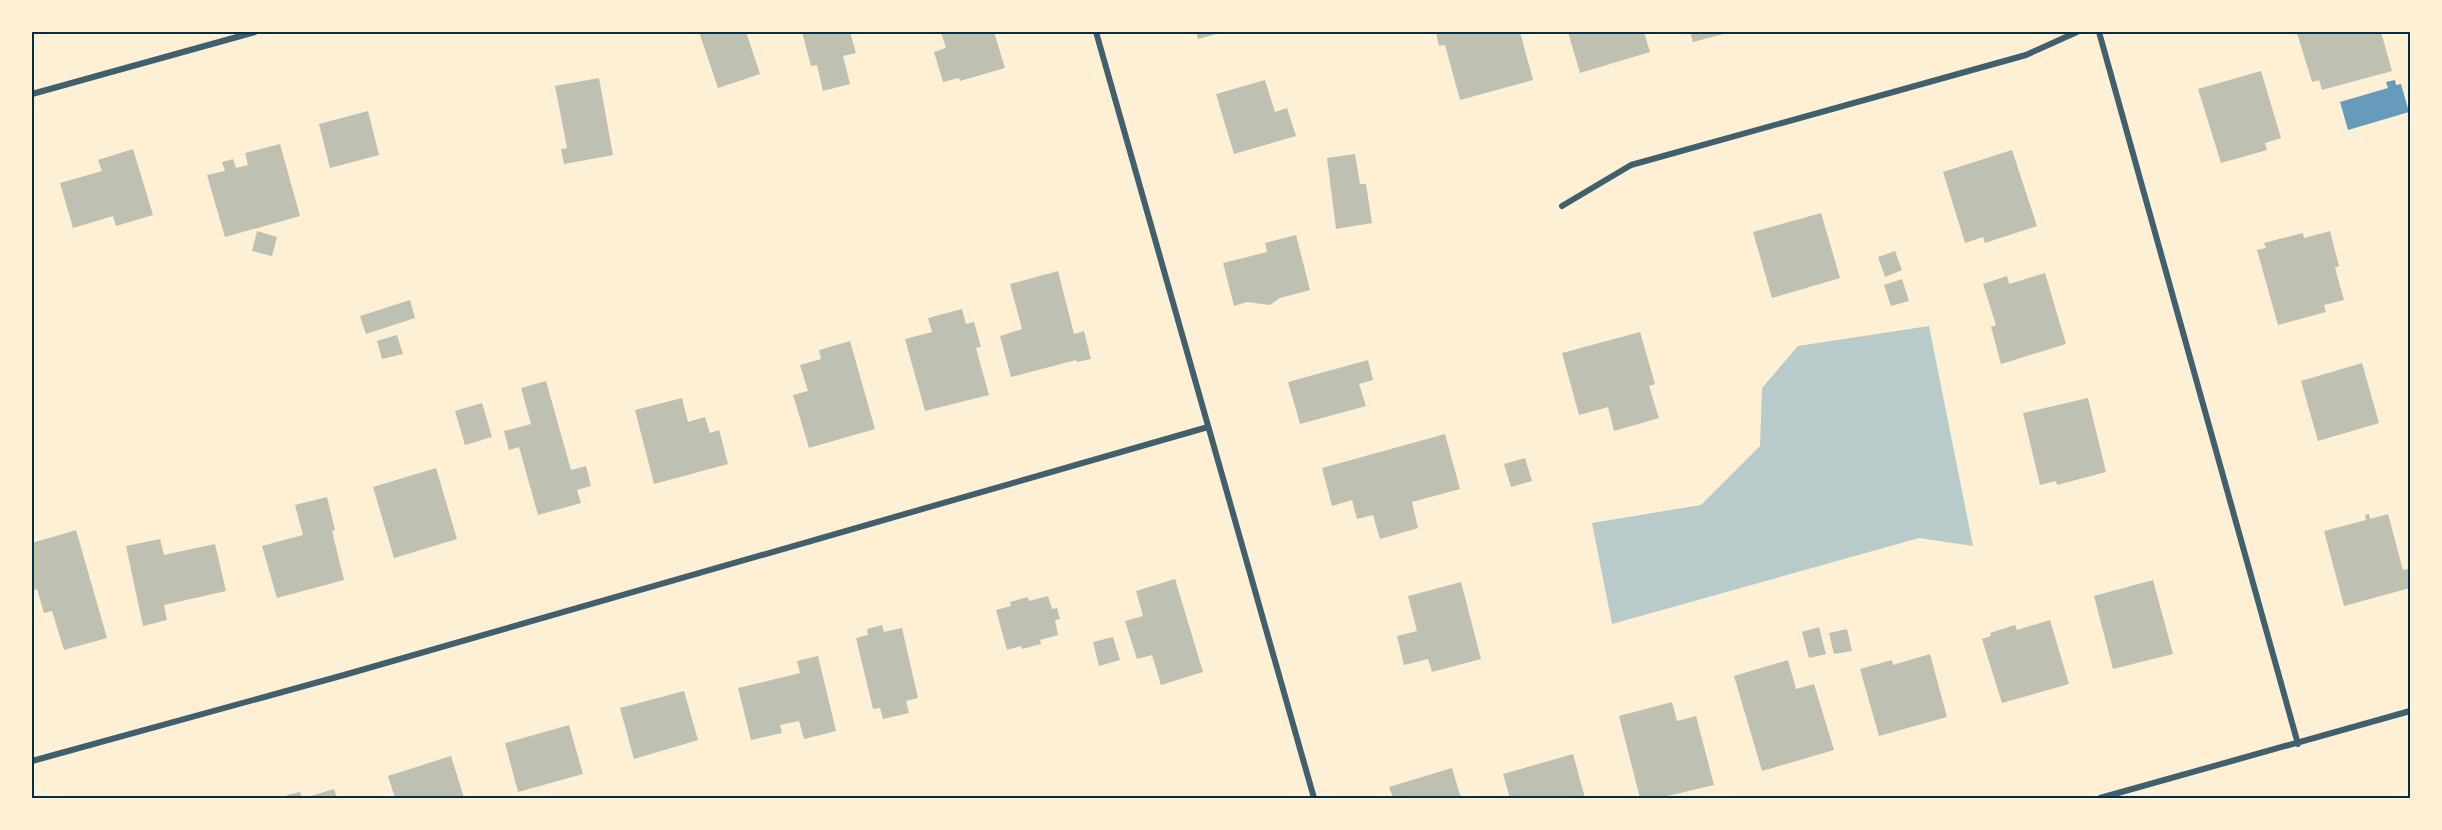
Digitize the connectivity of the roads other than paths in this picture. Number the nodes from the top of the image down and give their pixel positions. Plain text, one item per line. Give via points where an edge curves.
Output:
1 (255, 32) edge
2 (1096, 32) edge
3 (2077, 32) edge
4 (2099, 32) edge
5 (32, 94) edge
6 (1562, 206) dead end
7 (1208, 426) junction
8 (2410, 711) edge
9 (2298, 744) junction
10 (32, 761) edge
11 (1314, 798) edge
12 (2100, 798) edge

1 - 5 street
2 - 7 street
3 - 6 street via 2026,55 1631,165
4 - 9 street
7 - 10 street
7 - 11 street
8 - 9 street
9 - 12 street

